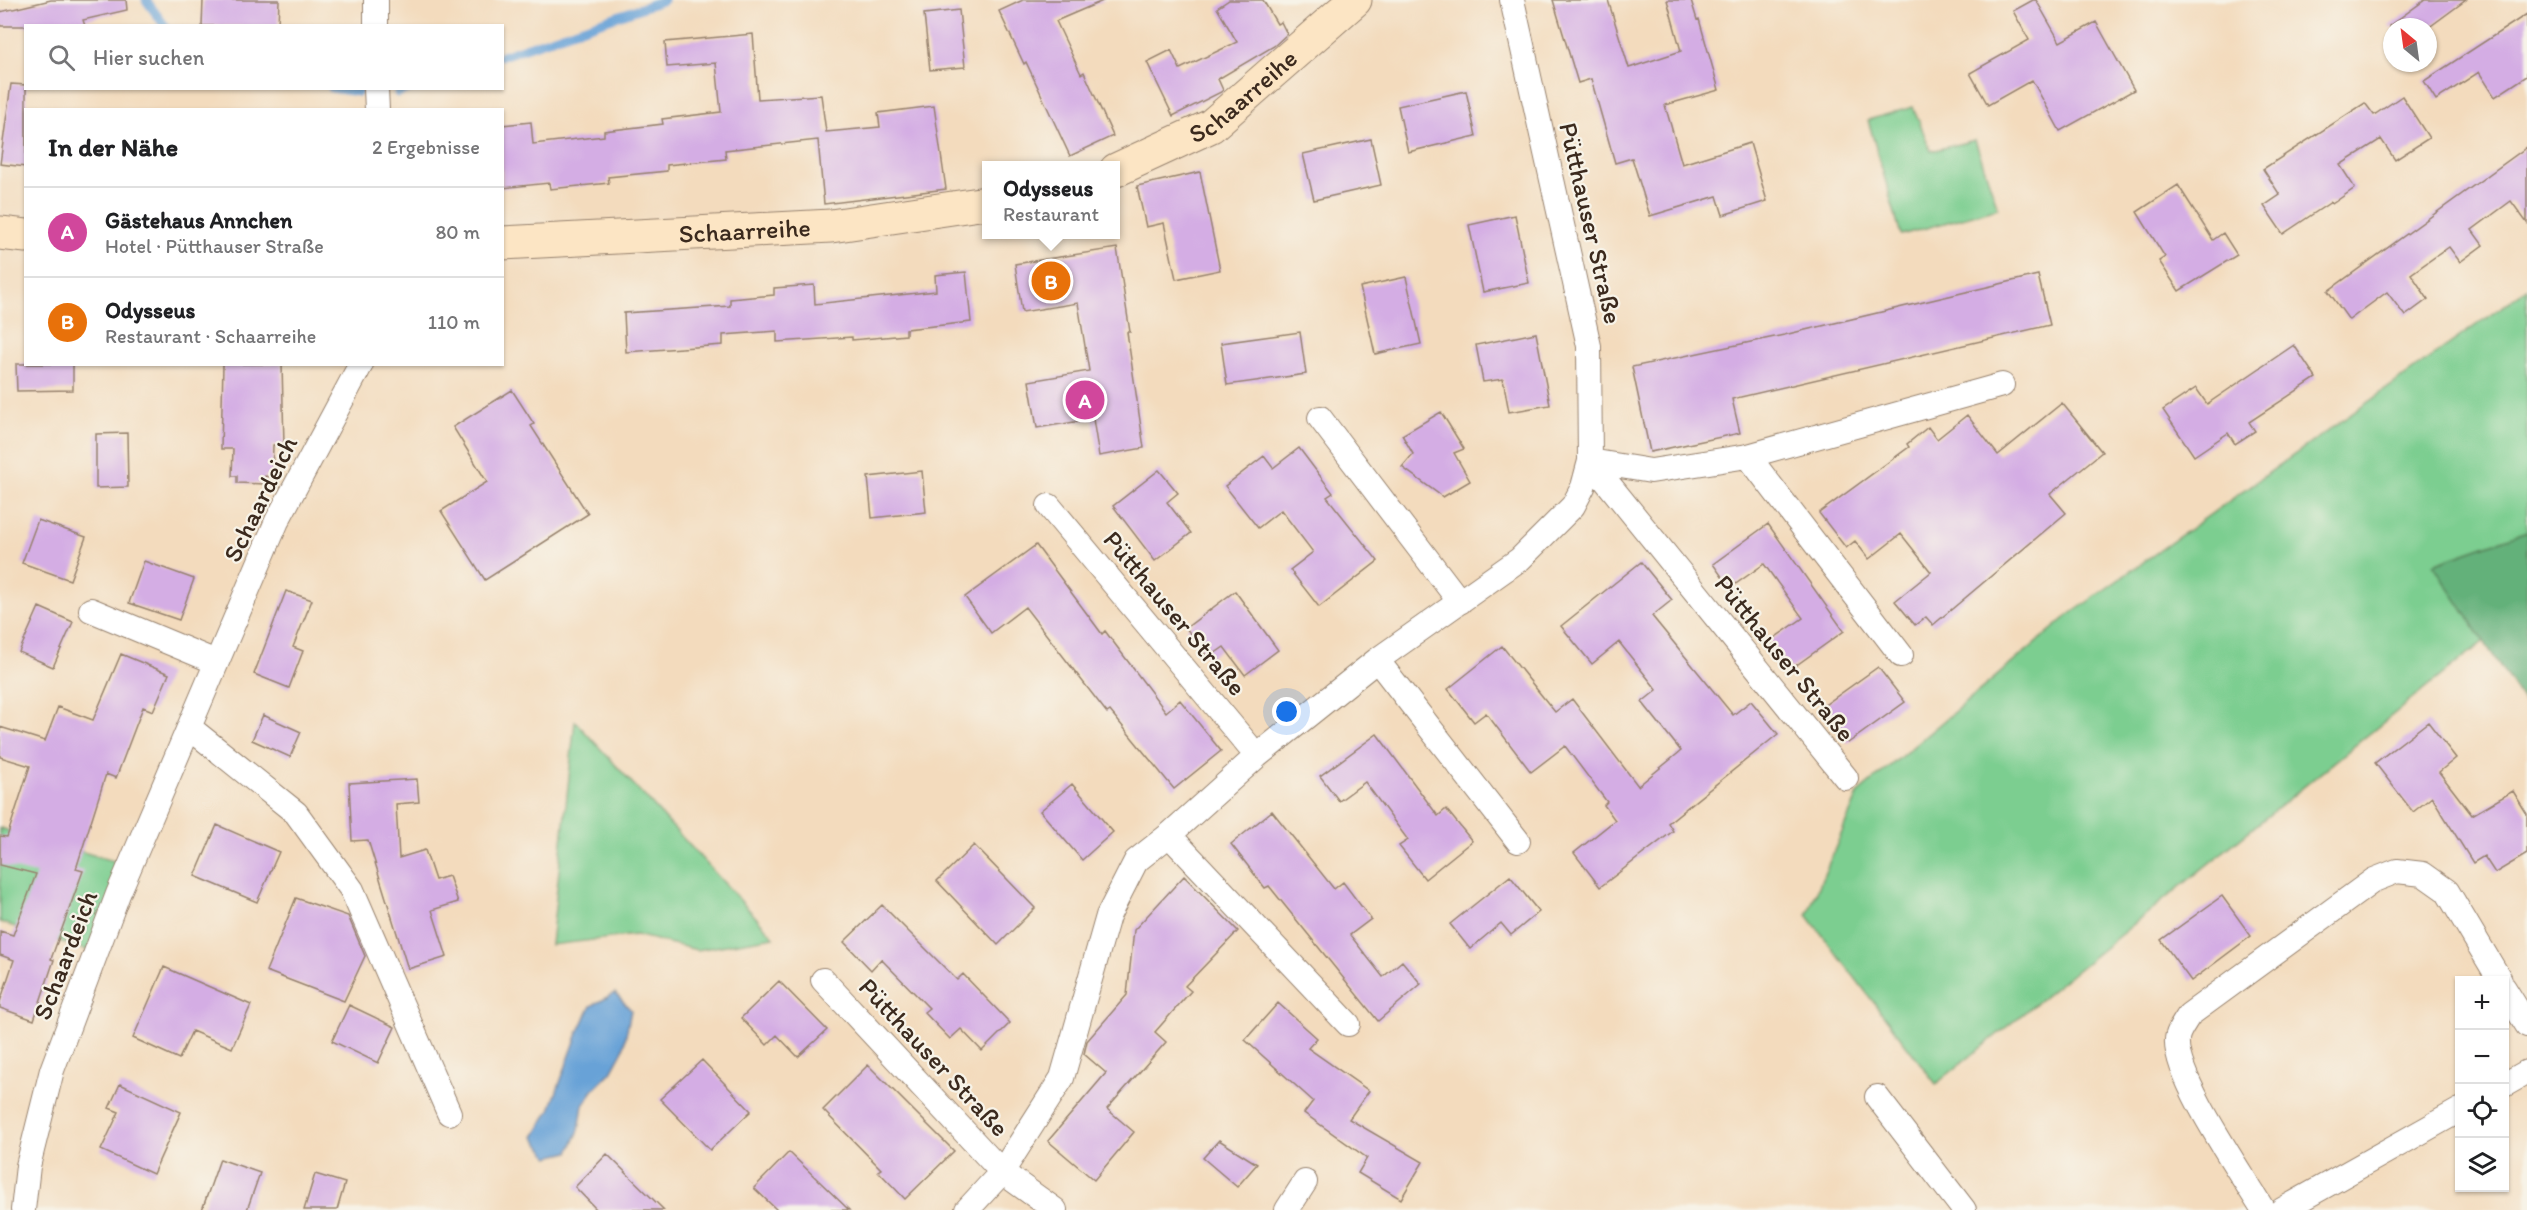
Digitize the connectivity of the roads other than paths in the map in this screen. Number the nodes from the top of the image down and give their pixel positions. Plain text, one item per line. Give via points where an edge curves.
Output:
1 (376, 0) edge
2 (1355, 0) edge
3 (1512, 0) edge
4 (376, 24) edge
5 (376, 90) edge
6 (376, 108) edge
7 (1120, 168) edge
8 (982, 204) edge
9 (0, 233) edge
10 (24, 236) edge
11 (504, 243) edge
12 (360, 366) edge
13 (2002, 385) dead end
14 (1320, 418) dead end
15 (1748, 456) junction
16 (1590, 461) junction
17 (1049, 506) dead end
18 (1460, 602) junction
19 (91, 610) dead end
20 (1901, 655) dead end
21 (1377, 660) junction
22 (216, 663) junction
23 (190, 728) junction
24 (1257, 756) junction
25 (1846, 778) dead end
26 (1169, 835) junction
27 (1518, 841) dead end
28 (2497, 976) edge
29 (823, 980) dead end
30 (2509, 995) edge
31 (1348, 1024) dead end
32 (2527, 1025) edge
33 (1877, 1097) dead end
34 (449, 1113) dead end
35 (2455, 1113) edge
36 (1002, 1172) junction
37 (1305, 1182) dead end
38 (23, 1210) edge
39 (967, 1210) edge
40 (1055, 1210) edge
41 (1287, 1210) edge
42 (1964, 1210) edge
43 (2263, 1210) edge
44 (2282, 1210) edge

1 - 4 street
2 - 7 main road, Schaarreihe via 1211,126
3 - 16 street, Pütthauser Straße via 1589,346
5 - 6 street
8 - 11 main road, Schaarreihe via 831,226
9 - 10 main road
12 - 22 street, Schaardeich via 277,521
13 - 15 street
14 - 18 street
15 - 16 street via 1651,471
15 - 20 street
16 - 18 street, Pütthauser Straße via 1573,506 1520,560
16 - 25 street, Pütthauser Straße
17 - 24 street, Pütthauser Straße
18 - 21 street, Pütthauser Straße
19 - 22 street
21 - 24 street, Pütthauser Straße
21 - 27 street
22 - 23 street, Schaardeich
23 - 34 street via 296,813 352,890
23 - 38 street, Schaardeich via 118,894 52,1070 28,1166
24 - 26 street, Pütthauser Straße
26 - 31 street
26 - 36 street, Pütthauser Straße via 1136,861 1108,916 1062,1078
28 - 43 street via 2447,891 2423,874 2397,871 2374,880 2188,1015 2176,1038 2179,1062
29 - 36 street, Pütthauser Straße
30 - 32 street
33 - 42 street
35 - 44 street
36 - 39 street, Pütthauser Straße
36 - 40 street
37 - 41 street

